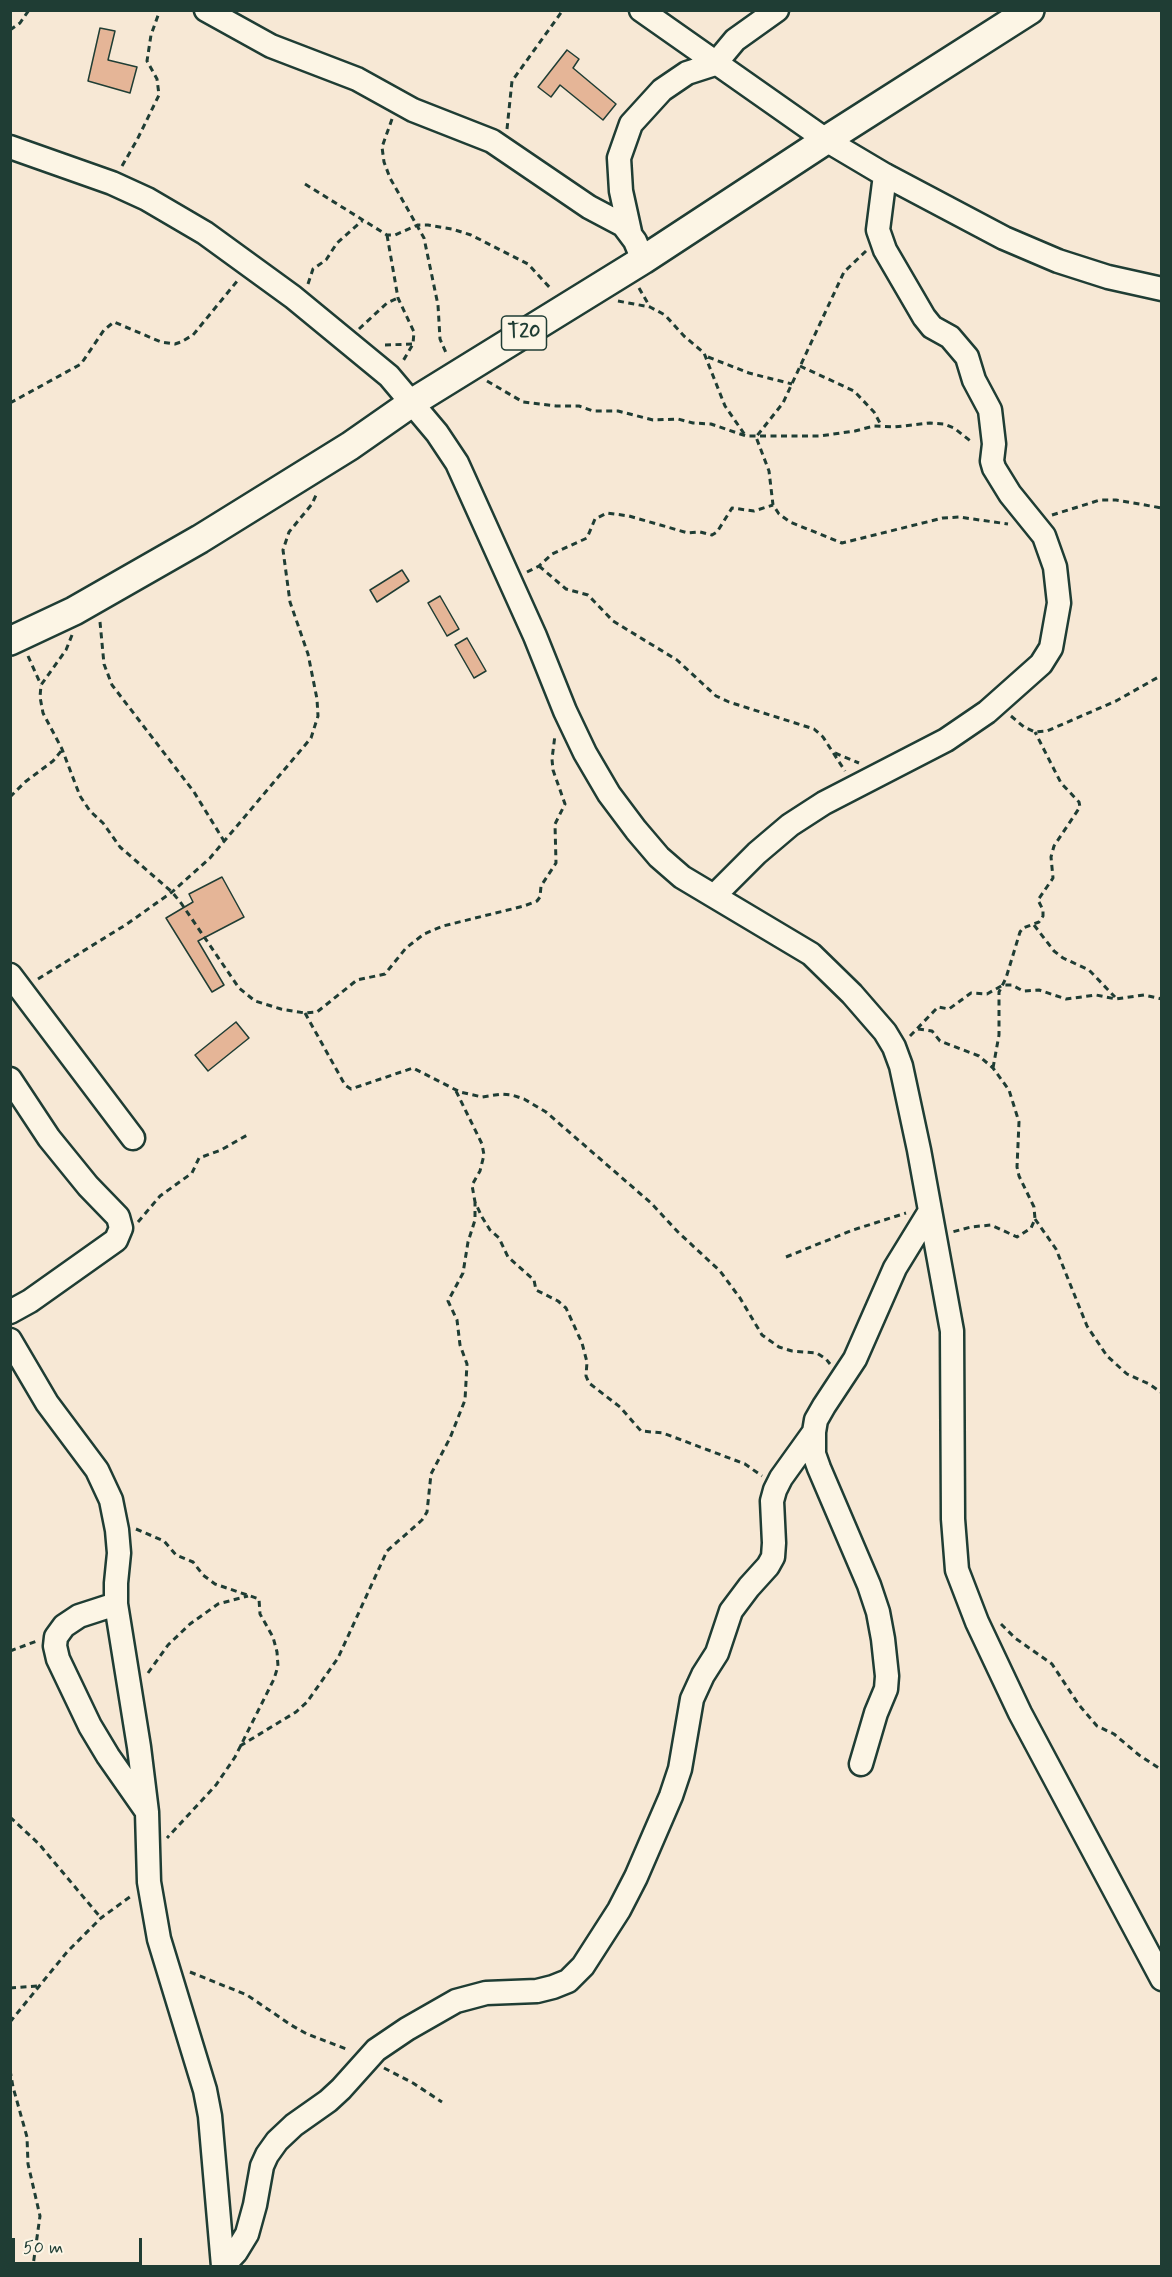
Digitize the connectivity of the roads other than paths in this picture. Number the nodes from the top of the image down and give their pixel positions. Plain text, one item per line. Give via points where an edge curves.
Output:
1 (206, 10) edge
2 (642, 10) edge
3 (777, 10) edge
4 (1030, 10) edge
5 (715, 64) junction
6 (826, 140) junction
7 (10, 147) edge
8 (885, 175) junction
9 (630, 232) junction
10 (643, 260) junction
11 (1161, 288) edge
12 (413, 402) junction
13 (15, 639) edge
14 (714, 896) junction
15 (16, 982) edge
16 (10, 1079) edge
17 (133, 1138) dead end
18 (929, 1206) junction
19 (10, 1312) edge
20 (10, 1340) edge
21 (814, 1432) junction
22 (116, 1604) junction
23 (861, 1764) dead end
24 (147, 1812) junction
25 (1161, 1979) edge
26 (223, 2266) edge

1 - 9 street via 271,46 370,85 400,104 479,135
2 - 5 street
3 - 5 street via 735,40
4 - 6 main road, T20
5 - 6 street
5 - 9 street via 687,73 662,90 631,124 619,158
6 - 8 street
6 - 10 main road, T20
7 - 12 street via 112,183 205,233 348,341
8 - 11 street via 1004,238 1058,261
8 - 14 street via 880,237 924,316 967,357 990,410 992,461 1010,494 1044,536 1055,567 1059,603 1051,648 1041,664 1000,701 946,740 824,803 790,825
9 - 10 street
10 - 12 main road, T20
12 - 13 main road, T20 via 200,539
12 - 14 street via 458,463 565,711 609,794 660,857 682,877
14 - 18 street via 811,954 885,1032 901,1066
15 - 17 street
16 - 19 street via 49,1138 118,1217 121,1228 116,1240
18 - 21 street via 895,1268 862,1343 816,1420
18 - 25 street via 952,1331 957,1570 1020,1713
20 - 22 street via 47,1403 97,1470 111,1500 119,1553
21 - 23 street via 814,1454 869,1585 883,1639 886,1689
21 - 26 street via 781,1478 772,1501 773,1557 731,1611 717,1653 692,1700 680,1769 636,1877 583,1966 568,1981 553,1987 486,1993 456,2001 386,2041 328,2101 294,2125 272,2148 262,2166 247,2234
22 - 24 street
22 - 24 street via 79,1616 64,1626 56,1636 55,1646 90,1726
24 - 26 street via 149,1882 165,1961 210,2116

